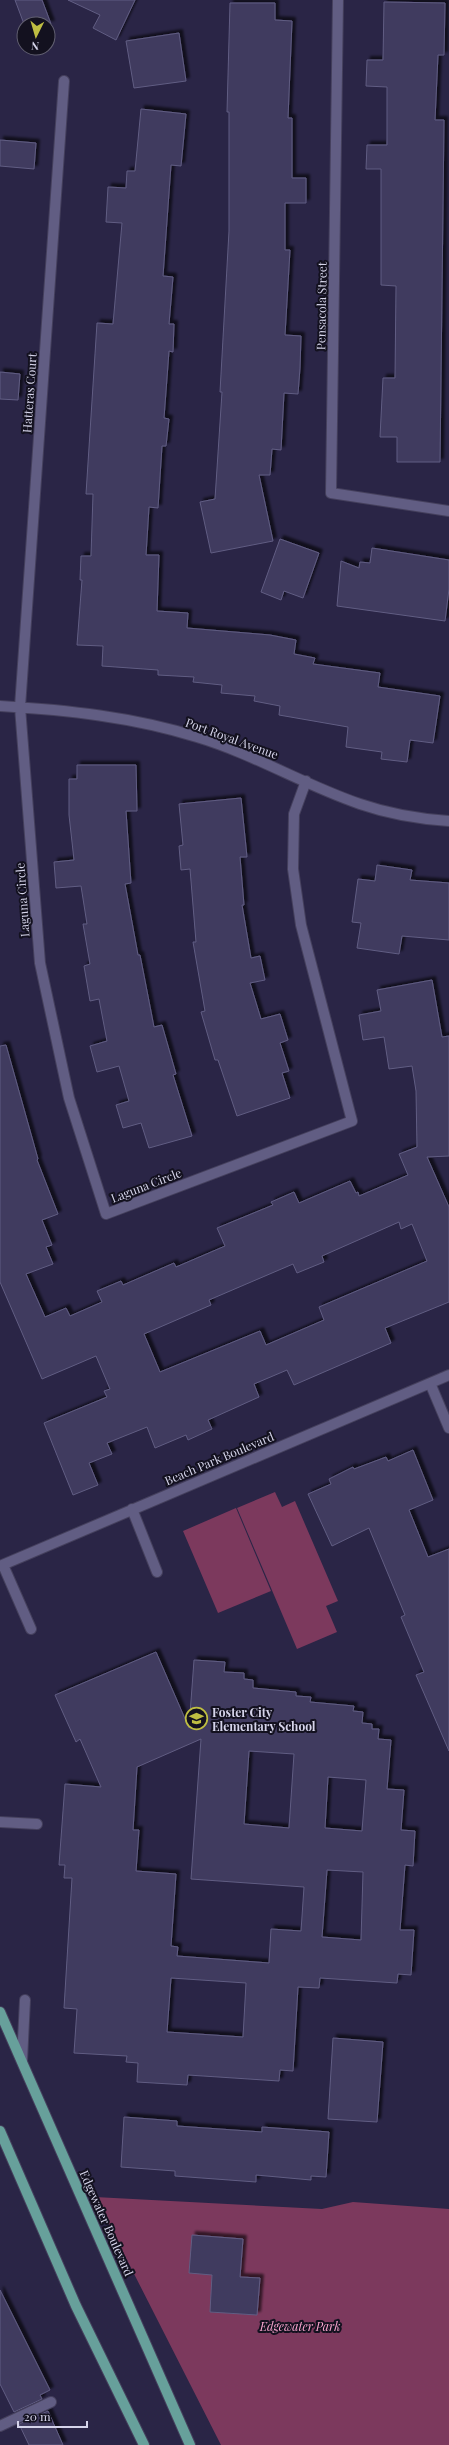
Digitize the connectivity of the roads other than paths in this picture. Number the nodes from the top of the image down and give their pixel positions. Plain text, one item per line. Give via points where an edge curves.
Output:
1 (338, 0) edge
2 (64, 81) dead end
3 (449, 511) edge
4 (0, 706) edge
5 (20, 707) junction
6 (306, 781) junction
7 (449, 821) edge
8 (449, 1375) edge
9 (430, 1383) junction
10 (449, 1428) edge
11 (132, 1509) junction
12 (2, 1566) edge
13 (157, 1572) dead end
14 (31, 1629) dead end
15 (0, 1822) edge
16 (37, 1824) dead end
17 (25, 2000) dead end
18 (0, 2012) edge
19 (22, 2061) junction
20 (0, 2131) edge
21 (51, 2402) dead end
22 (0, 2426) edge
23 (144, 2445) edge
24 (190, 2445) edge

1 - 3 street, Pensacola Street via 331,493
2 - 5 street, Hatteras Court
4 - 5 street, Port Royal Avenue
5 - 6 street, Port Royal Avenue via 86,713 142,722 198,737
5 - 6 street, Laguna Circle via 40,963 69,1098 106,1214 352,1121 301,925 293,869 294,814
6 - 7 street, Port Royal Avenue via 360,804 389,813
8 - 9 street, Beach Park Boulevard
9 - 10 street
9 - 11 street, Beach Park Boulevard
11 - 12 street, Beach Park Boulevard
11 - 13 street
12 - 14 street
15 - 16 street
17 - 19 street
18 - 19 main road, Edgewater Boulevard
19 - 24 main road, Edgewater Boulevard
20 - 23 main road via 76,2306
21 - 22 street

